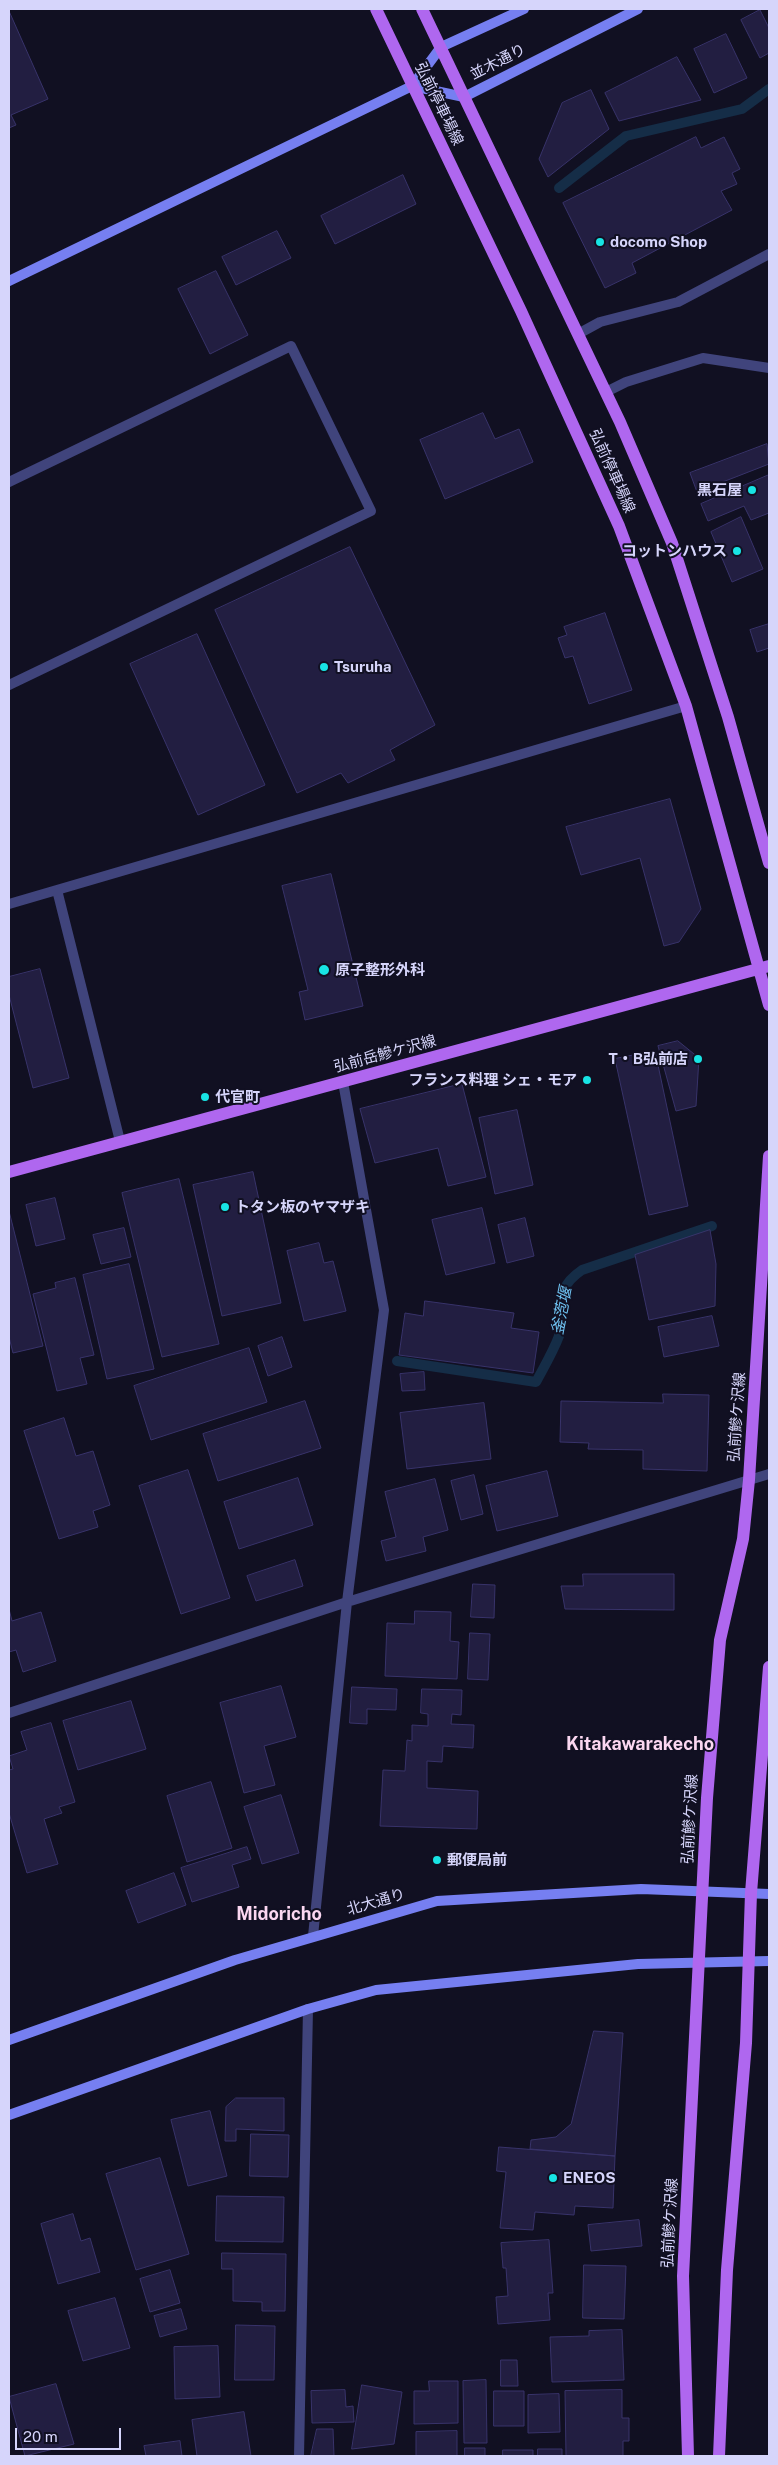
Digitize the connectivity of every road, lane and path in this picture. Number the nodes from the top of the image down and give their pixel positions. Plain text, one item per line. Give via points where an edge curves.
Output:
1 (376, 9) edge
2 (422, 9) edge
3 (524, 9) edge
4 (638, 9) edge
5 (441, 47) junction
6 (412, 86) junction
7 (464, 97) junction
8 (769, 254) edge
9 (9, 281) edge
10 (578, 334) junction
11 (769, 368) edge
12 (606, 392) junction
13 (9, 482) edge
14 (9, 685) edge
15 (686, 706) junction
16 (769, 863) edge
17 (57, 890) junction
18 (9, 904) edge
19 (764, 967) edge
20 (769, 1005) edge
21 (343, 1082) junction
22 (120, 1142) junction
23 (769, 1156) edge
24 (9, 1172) edge
25 (769, 1474) edge
26 (749, 1480) junction
27 (347, 1602) junction
28 (769, 1667) edge
29 (9, 1713) edge
30 (702, 1891) junction
31 (751, 1893) junction
32 (769, 1894) edge
33 (313, 1936) junction
34 (750, 1962) junction
35 (769, 1962) edge
36 (699, 1963) junction
37 (308, 2009) junction
38 (9, 2040) edge
39 (9, 2115) edge
40 (299, 2456) edge
41 (688, 2456) edge
42 (719, 2456) edge

1 - 6 main road, 弘前停車場線
2 - 5 main road, 弘前停車場線
3 - 5 street
4 - 7 street, 並木通り
5 - 6 street
5 - 7 main road, 弘前停車場線
6 - 7 street, 並木通り
6 - 9 street
6 - 15 main road, 弘前停車場線 via 530,329 619,526
7 - 10 main road, 弘前停車場線
8 - 10 street via 678,302 600,322
10 - 12 main road, 弘前停車場線
11 - 12 street via 703,358 626,382
12 - 16 main road, 弘前停車場線 via 672,542 728,717
13 - 14 street via 291,346 371,512
15 - 17 street
15 - 19 main road, 弘前停車場線
17 - 18 street
17 - 22 street
19 - 20 main road
19 - 21 main road, 弘前岳鰺ケ沢線
21 - 22 main road, 弘前岳鰺ケ沢線
21 - 27 street via 384,1310
22 - 24 main road, 弘前岳鰺ケ沢線
23 - 26 main road, 弘前鰺ケ沢線
25 - 26 street
26 - 27 street
26 - 30 main road, 弘前鰺ケ沢線 via 743,1538 720,1640
27 - 29 street
27 - 33 street
28 - 31 main road
30 - 31 street, 北大通り
30 - 33 street, 北大通り via 641,1889 437,1901
30 - 36 main road, 弘前鰺ケ沢線
31 - 32 street, 北大通り
31 - 34 main road
33 - 38 street, 北大通り via 235,1960
34 - 35 street
34 - 36 street
34 - 42 main road via 727,2270
36 - 37 street via 638,1964 376,1990
36 - 41 main road, 弘前鰺ケ沢線 via 683,2276
37 - 39 street
37 - 40 street

